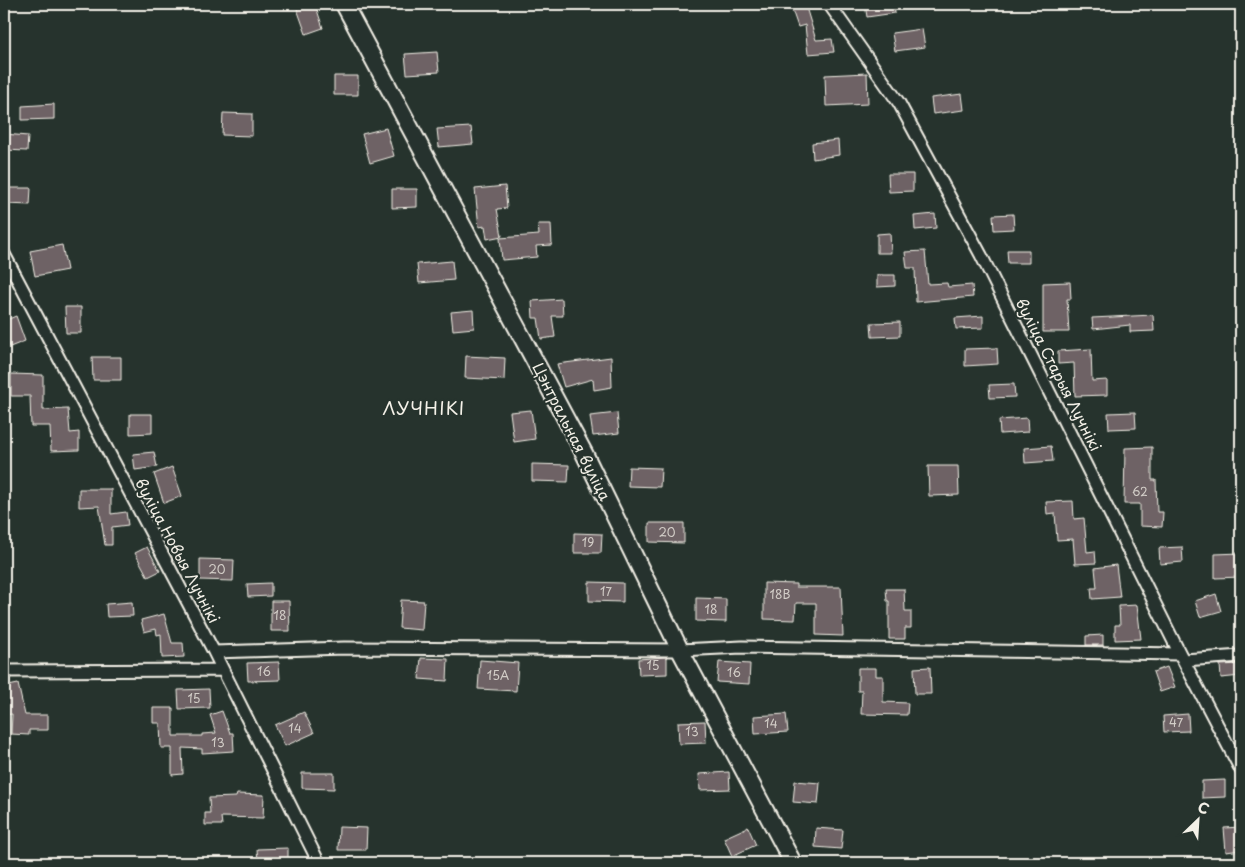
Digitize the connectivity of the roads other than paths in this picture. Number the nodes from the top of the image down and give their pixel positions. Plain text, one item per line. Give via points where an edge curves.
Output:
1 (344, 4) edge
2 (829, 4) edge
3 (4, 254) edge
4 (680, 650) junction
5 (214, 652) junction
6 (1241, 656) edge
7 (1182, 657) junction
8 (220, 670) junction
9 (4, 671) edge
10 (1241, 770) edge
11 (319, 863) edge
12 (793, 863) edge

1 - 4 main road, Цэнтральная вуліца via 584,453
2 - 7 street, вуліца Старыя Лучнікі via 913,129 981,255
3 - 5 street, вуліца Новыя Лучнікі
4 - 5 street via 344,648
4 - 7 street via 742,647
4 - 12 main road, Цэнтральная вуліца
5 - 8 street, вуліца Новыя Лучнікі
6 - 7 street
7 - 10 street, вуліца Старыя Лучнікі
8 - 9 street
8 - 11 street, вуліца Новыя Лучнікі

